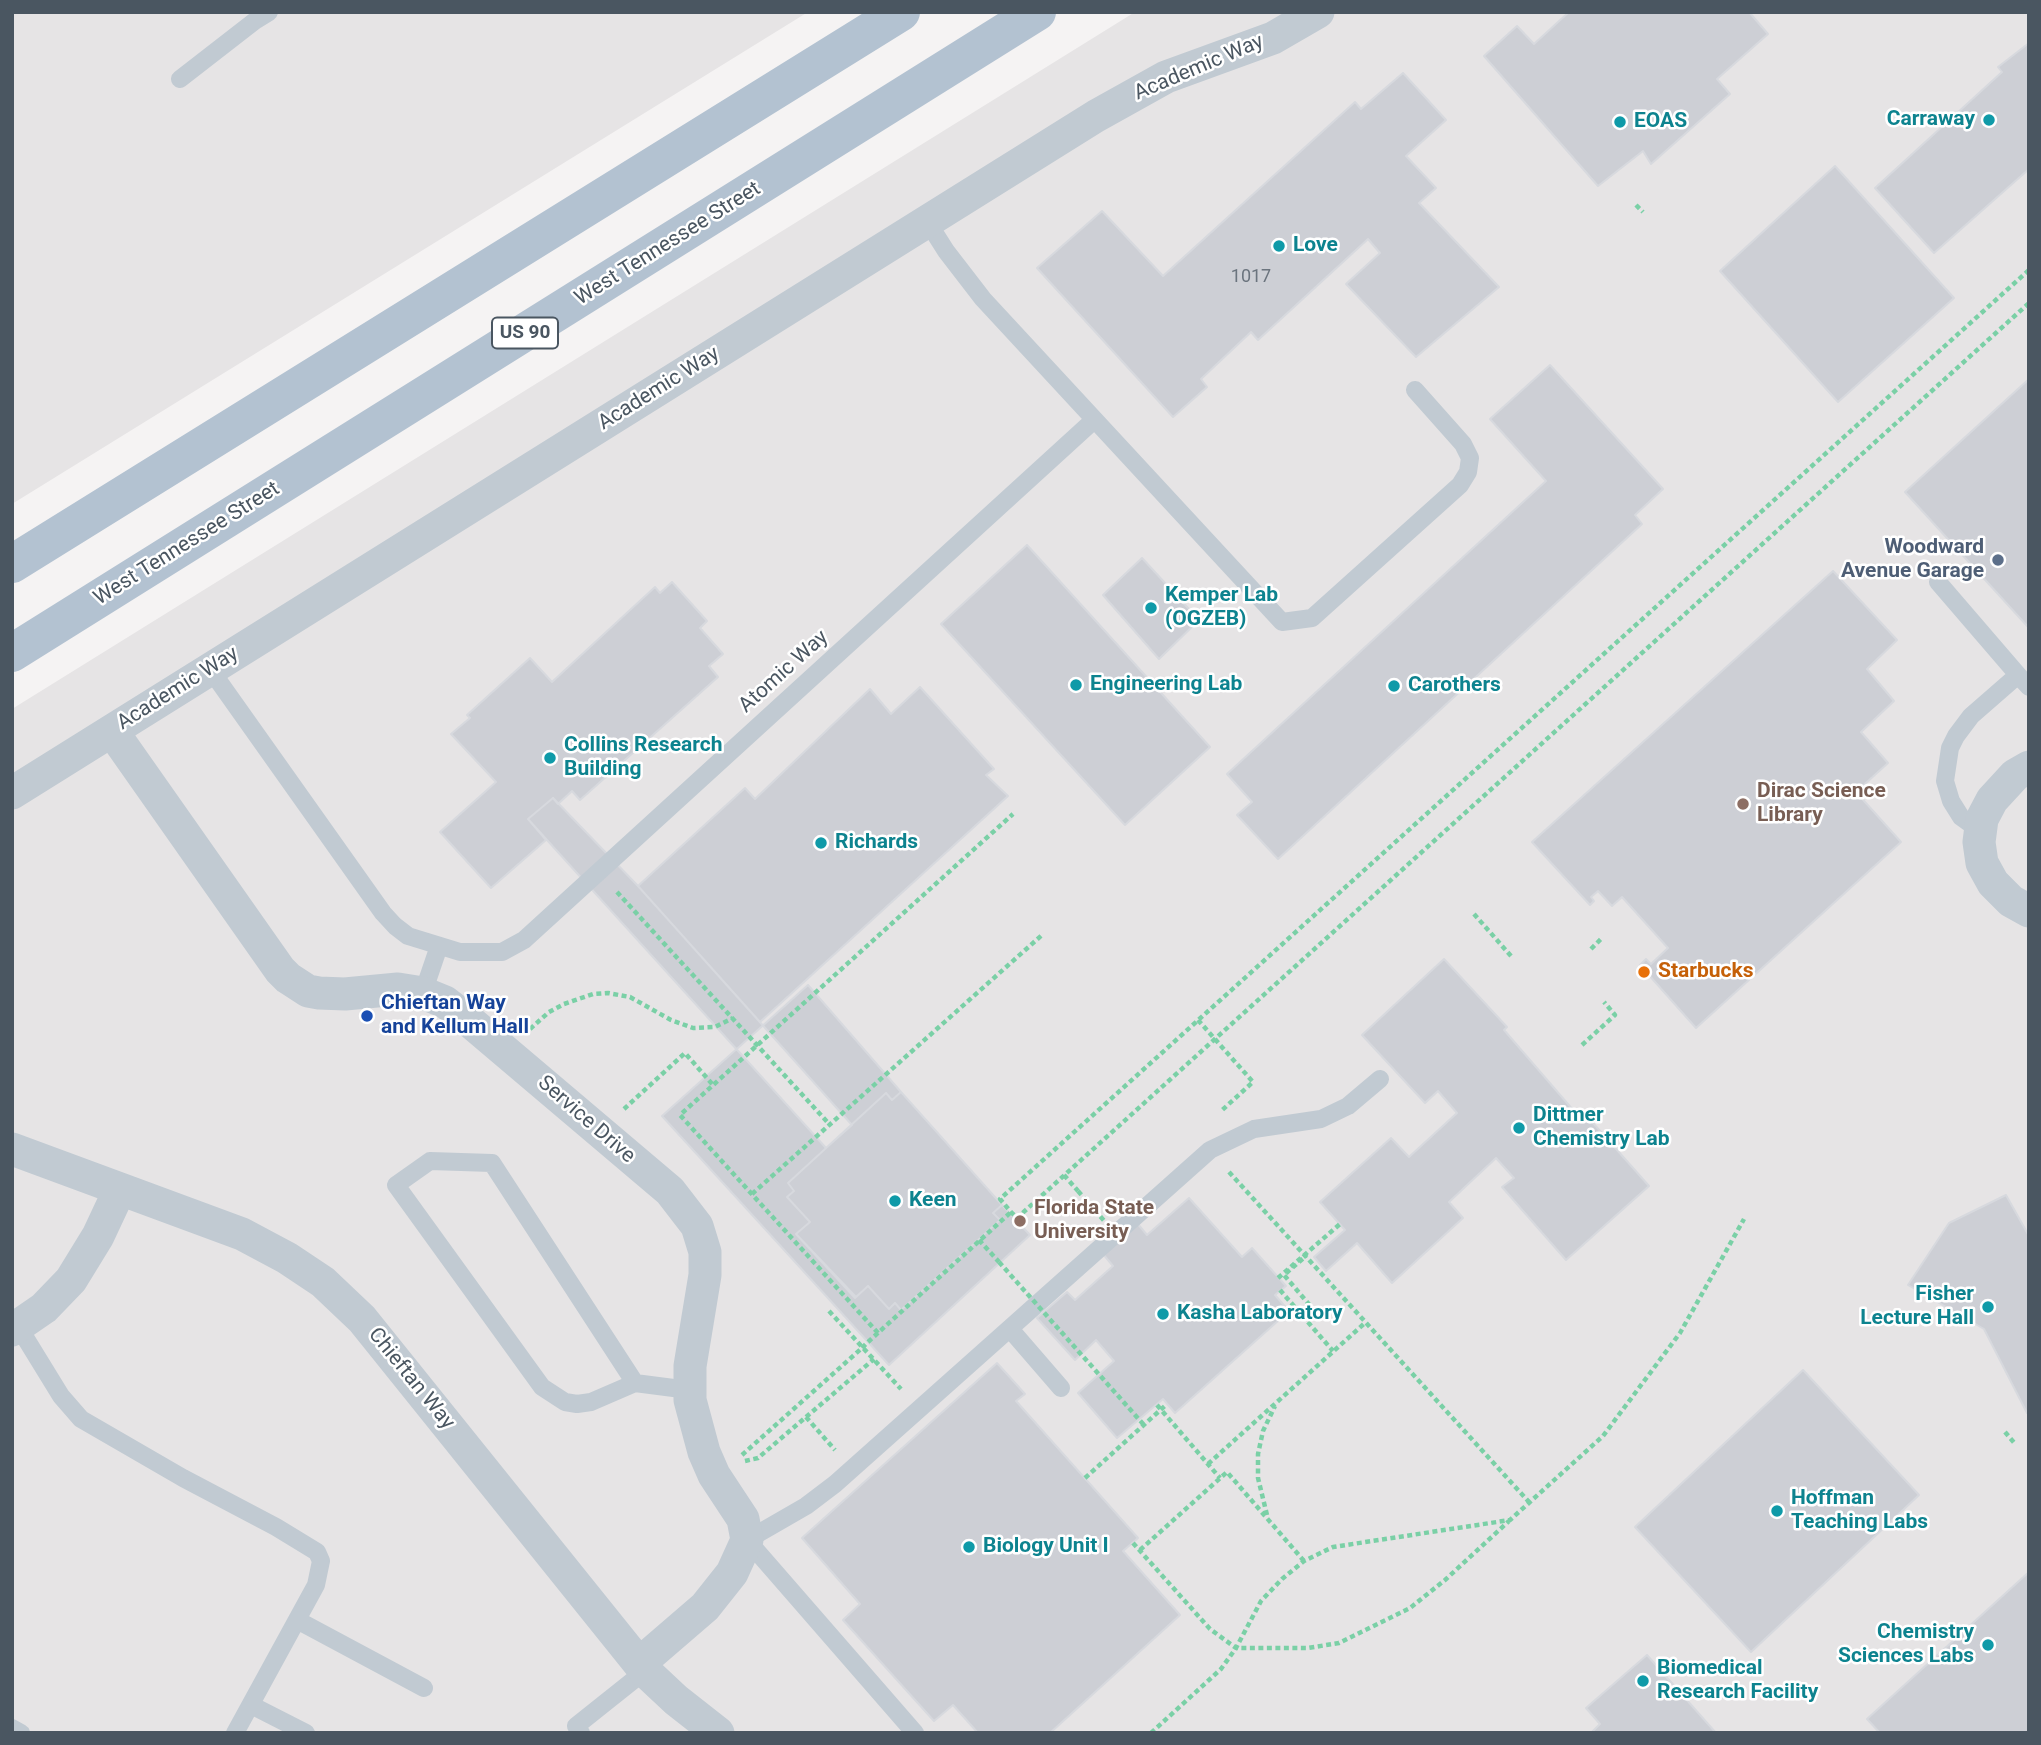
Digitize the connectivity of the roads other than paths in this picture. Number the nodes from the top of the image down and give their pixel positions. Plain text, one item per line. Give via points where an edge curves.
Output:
1 (269, 12) edge
2 (901, 12) edge
3 (1037, 12) edge
4 (1318, 12) edge
5 (180, 79) dead end
6 (928, 221) junction
7 (1415, 390) dead end
8 (1094, 420) junction
9 (12, 564) edge
10 (1938, 582) dead end
11 (12, 653) edge
12 (210, 669) junction
13 (2024, 681) edge
14 (112, 731) junction
15 (2029, 767) edge
16 (12, 793) edge
17 (1979, 830) junction
18 (2029, 911) edge
19 (439, 946) junction
20 (423, 993) junction
21 (1380, 1079) dead end
22 (12, 1149) edge
23 (120, 1189) junction
24 (15, 1328) edge
25 (1010, 1329) junction
26 (635, 1383) junction
27 (1061, 1388) dead end
28 (689, 1390) junction
29 (747, 1539) junction
30 (297, 1620) junction
31 (642, 1667) junction
32 (424, 1688) dead end
33 (251, 1705) junction
34 (12, 1728) edge
35 (21, 1733) edge
36 (235, 1733) edge
37 (306, 1733) edge
38 (582, 1733) edge
39 (718, 1733) edge
40 (915, 1733) edge

1 - 5 lane
2 - 9 main road
3 - 11 main road, West Tennessee Street / US 90
4 - 6 street, Academic Way via 1273,38 1166,77
6 - 8 lane via 983,299
6 - 12 street, Academic Way
7 - 8 lane via 1463,444 1470,458 1468,472 1460,485 1312,618 1282,622
8 - 19 lane, Atomic Way via 524,940 502,952 479,954
10 - 13 lane
12 - 14 street, Academic Way
12 - 19 lane, Atomic Way via 383,913 408,936
13 - 17 lane via 1963,725 1947,759 1945,781 1951,801 1961,817
14 - 16 street, Academic Way
14 - 20 street, Service Drive via 288,978 319,993 385,988
15 - 17 street via 1999,790
17 - 18 street via 1987,874 2011,901
19 - 20 lane
20 - 28 street, Service Drive via 467,1018 661,1184 691,1217 706,1262
21 - 25 lane via 1348,1105 1321,1119 1254,1129 1210,1150
22 - 23 street, Chieftan Way
23 - 24 street via 71,1280 44,1308
23 - 31 street, Chieftan Way via 242,1234 293,1262 344,1300
24 - 30 lane via 80,1419 317,1552 320,1573
25 - 27 lane
25 - 29 lane via 822,1495
26 - 26 lane via 577,1404 542,1387 396,1185 430,1161 492,1163
26 - 28 lane
28 - 29 street, Service Drive via 704,1452 743,1519
29 - 31 street via 732,1573 705,1607
29 - 40 lane
30 - 32 lane
30 - 33 lane
31 - 38 lane via 576,1727
31 - 39 street, Chieftan Way
33 - 36 lane
33 - 37 lane
34 - 35 lane

